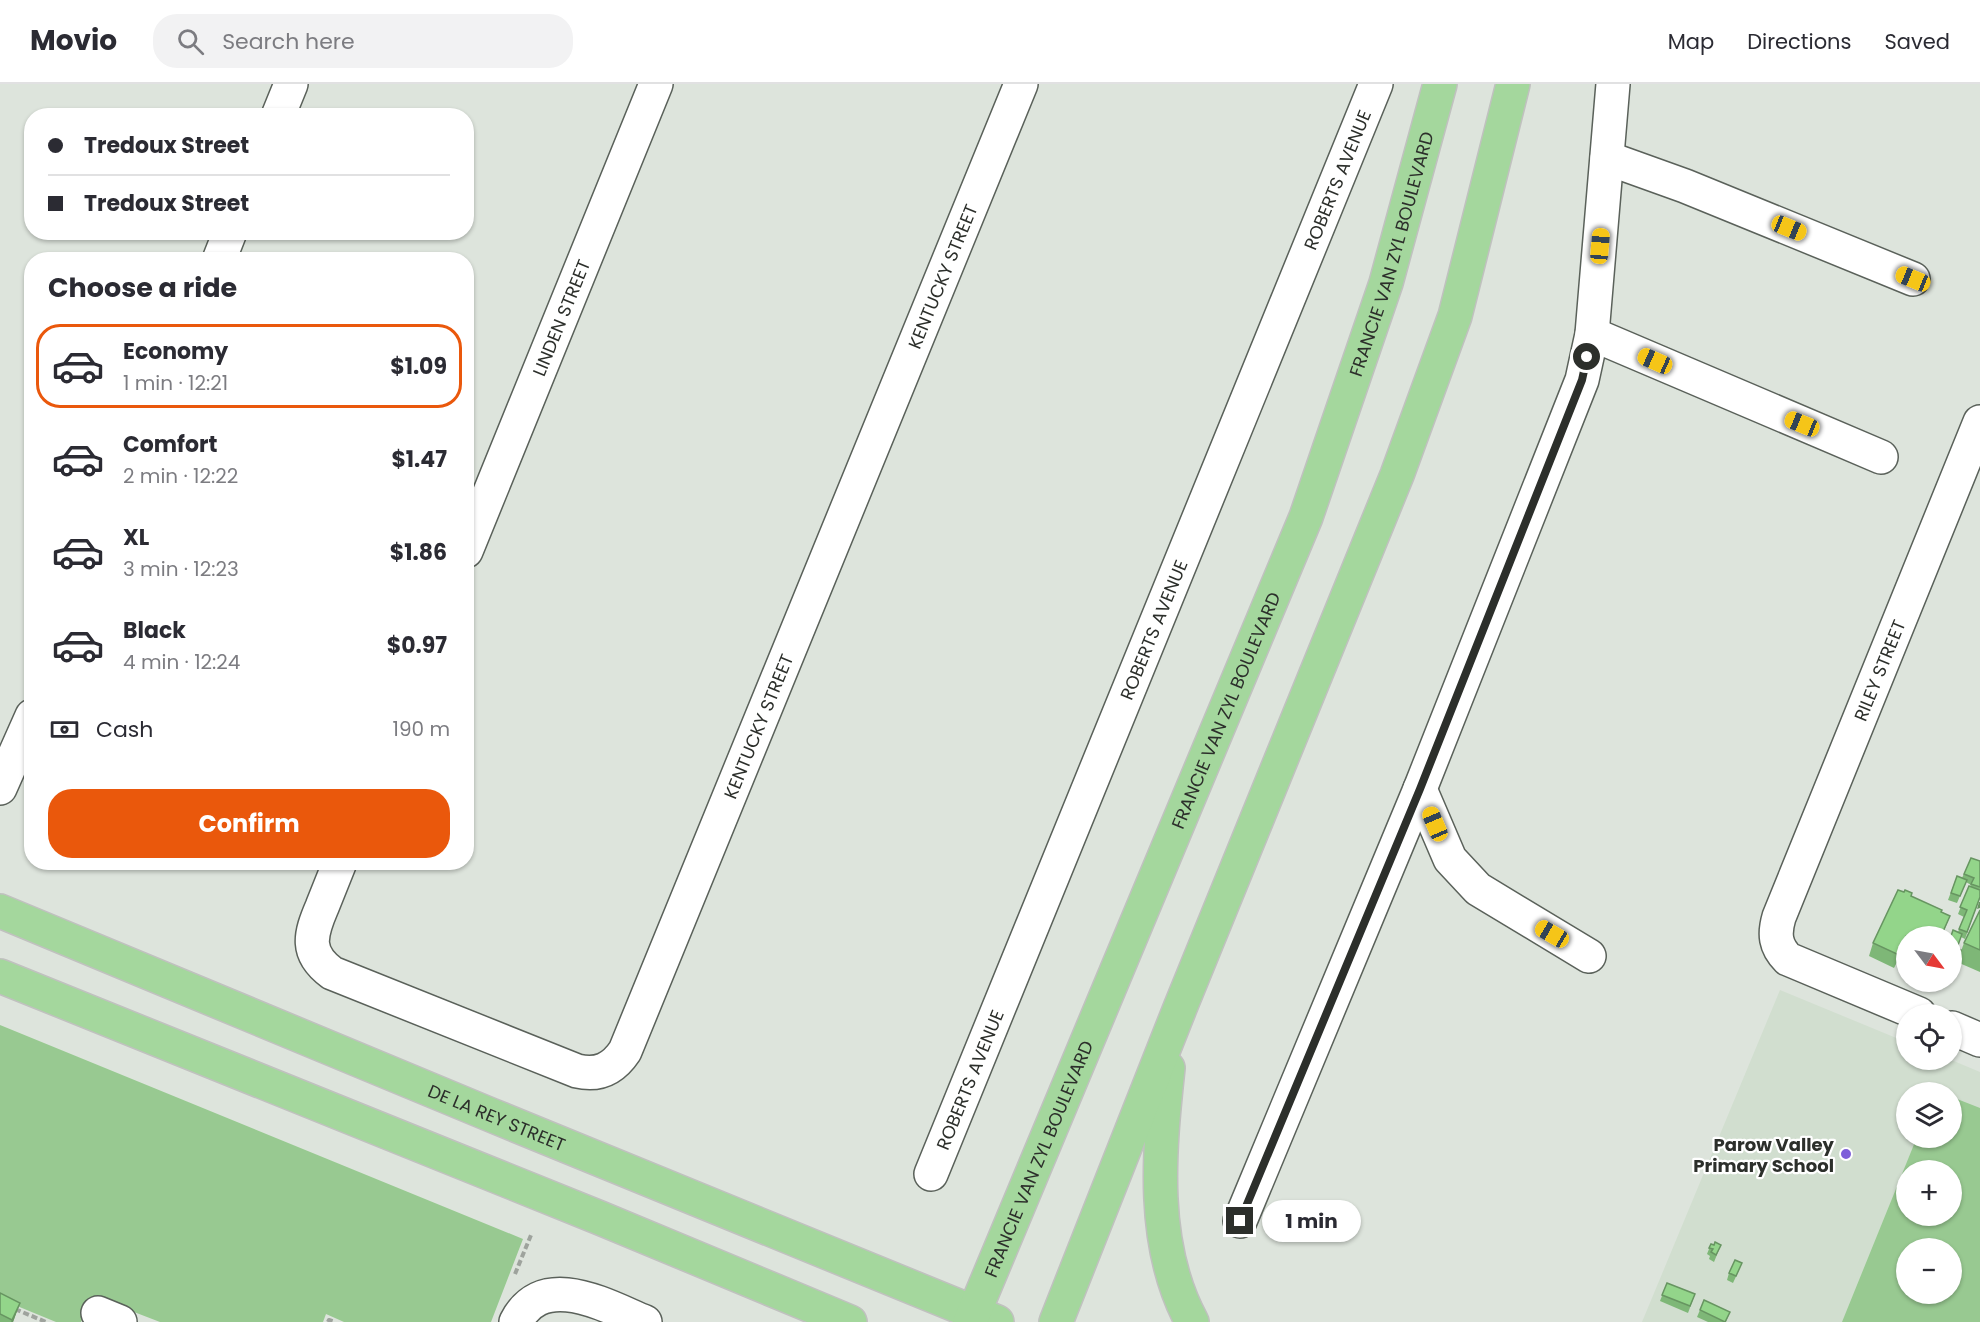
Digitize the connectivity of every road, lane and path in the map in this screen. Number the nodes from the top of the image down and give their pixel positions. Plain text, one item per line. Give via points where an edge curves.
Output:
1 (291, 84) edge
2 (656, 84) edge
3 (1022, 84) edge
4 (1376, 84) edge
5 (1440, 84) edge
6 (1513, 84) edge
7 (1612, 84) edge
8 (281, 108) edge
9 (1607, 158) junction
10 (1913, 279) dead end
11 (1592, 334) junction
12 (1980, 422) edge
13 (1881, 457) dead end
14 (474, 531) edge
15 (24, 734) edge
16 (0, 788) edge
17 (1420, 789) junction
18 (337, 870) edge
19 (0, 911) edge
20 (1589, 956) dead end
21 (0, 976) edge
22 (1896, 1004) edge
23 (1180, 1008) junction
24 (1962, 1032) edge
25 (1980, 1040) edge
26 (931, 1174) dead end
27 (1240, 1221) dead end
28 (9, 1307) edge
29 (980, 1319) edge
30 (45, 1322) edge
31 (328, 1322) edge
32 (335, 1322) edge
33 (516, 1322) edge
34 (645, 1322) edge
35 (850, 1322) edge
36 (1056, 1322) edge
37 (1192, 1322) edge

1 - 8 street
2 - 14 street, LINDEN STREET
3 - 18 street, KENTUCKY STREET via 620,1059 596,1073 577,1071 332,973 315,955 311,936
4 - 26 street, ROBERTS AVENUE
5 - 29 main road, FRANCIE VAN ZYL BOULEVARD via 1386,282 1306,517
6 - 23 main road via 1455,316 1397,475
7 - 9 street
9 - 10 street
9 - 11 street
11 - 13 street
11 - 17 street via 1582,380
12 - 22 street, RILEY STREET via 1775,930 1776,942 1788,959
15 - 16 street
17 - 20 street via 1450,859 1478,889
17 - 27 street
19 - 29 main road, DE LA REY STREET
21 - 35 main road
23 - 36 main road
23 - 37 main road via 1168,1062 1160,1138 1161,1210 1170,1261
24 - 25 street
28 - 30 path
31 - 32 path
33 - 34 street via 534,1302 565,1294

